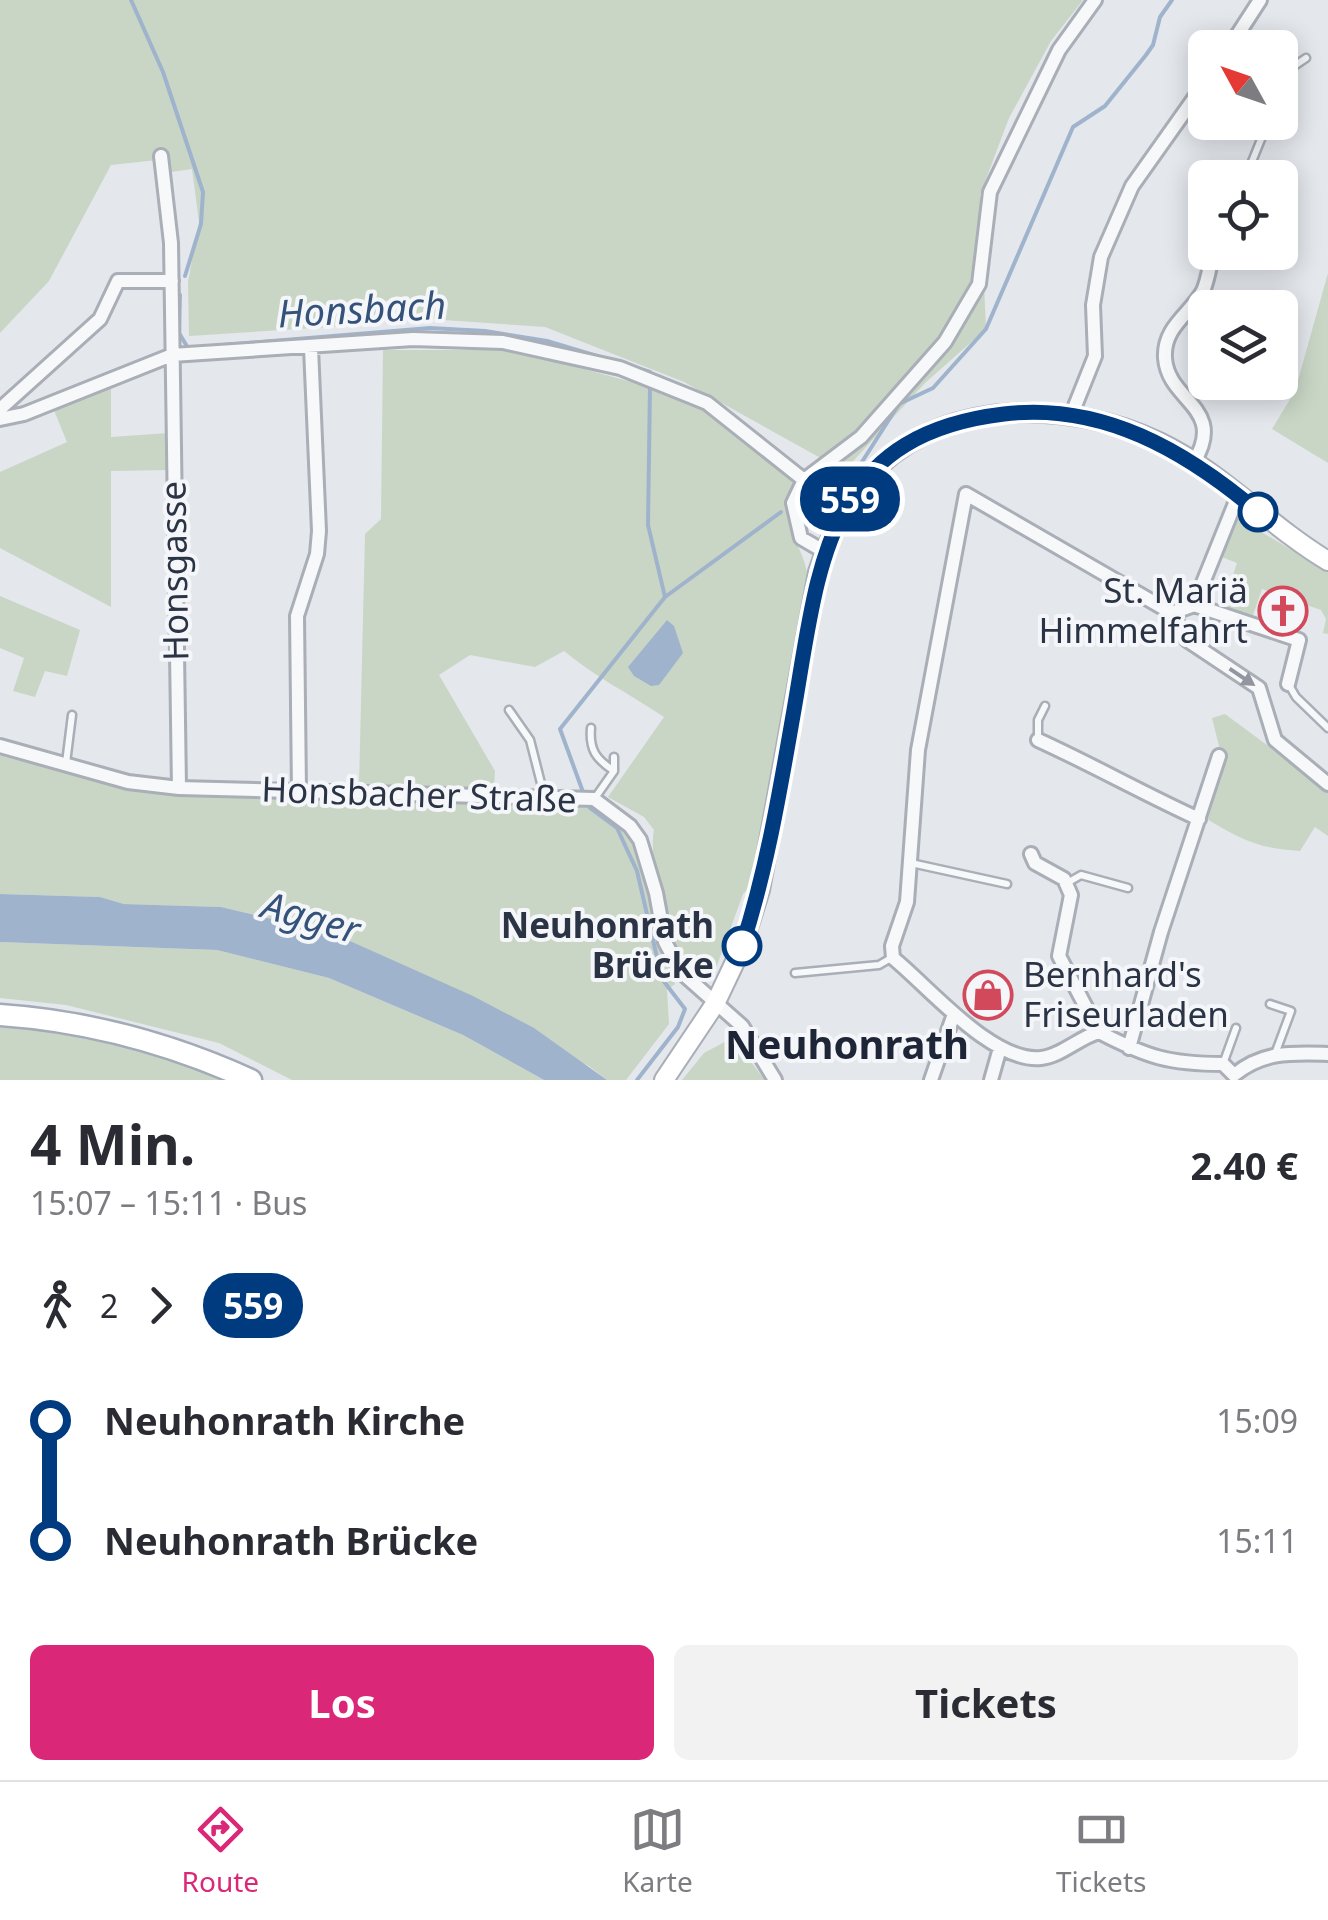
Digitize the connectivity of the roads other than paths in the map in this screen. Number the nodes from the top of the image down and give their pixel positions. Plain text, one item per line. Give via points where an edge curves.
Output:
1 (1095, 0) edge
2 (1260, 0) edge
3 (1241, 30) edge
4 (1306, 58) dead end
5 (1298, 63) edge
6 (1188, 106) edge
7 (161, 156) dead end
8 (1208, 270) edge
9 (172, 281) junction
10 (311, 348) junction
11 (172, 355) junction
12 (3, 404) edge
13 (1071, 416) junction
14 (0, 420) edge
15 (1194, 462) junction
16 (804, 480) junction
17 (1238, 496) junction
18 (825, 552) junction
19 (1328, 561) edge
20 (1194, 604) junction
21 (1172, 613) junction
22 (1288, 684) joint
23 (1045, 706) dead end
24 (509, 710) dead end
25 (72, 715) dead end
26 (591, 728) dead end
27 (1328, 728) edge
28 (1038, 740) joint
29 (0, 746) edge
30 (1219, 756) dead end
31 (614, 757) dead end
32 (66, 764) junction
33 (614, 771) junction
34 (1328, 784) edge
35 (178, 788) junction
36 (299, 792) junction
37 (545, 798) junction
38 (594, 799) junction
39 (1199, 819) junction
40 (1031, 854) dead end
41 (910, 862) junction
42 (1007, 884) dead end
43 (1066, 884) junction
44 (1128, 888) dead end
45 (892, 958) junction
46 (796, 973) dead end
47 (716, 1004) junction
48 (1270, 1004) dead end
49 (954, 1014) junction
50 (0, 1015) edge
51 (1236, 1028) dead end
52 (1099, 1032) junction
53 (1000, 1048) junction
54 (1129, 1048) junction
55 (1276, 1054) junction
56 (1328, 1054) edge
57 (1223, 1064) junction
58 (1233, 1078) edge
59 (250, 1080) edge
60 (664, 1080) edge
61 (775, 1080) edge
62 (931, 1080) edge
63 (991, 1080) edge

1 - 16 street via 1059,50 990,192 979,284 945,342 860,437
2 - 3 street
4 - 5 lane
6 - 13 street via 1132,186 1101,257 1093,305 1095,356
7 - 9 street, Honsgasse
8 - 15 street via 1166,348 1168,369 1205,428
9 - 11 street, Honsgasse
9 - 12 street via 118,281 100,319
10 - 11 street
10 - 16 street via 413,339 503,342 620,368 707,402
10 - 36 street via 319,530 296,616
11 - 14 street
11 - 35 street, Honsgasse
13 - 15 street via 1141,434
13 - 18 street via 987,416 921,438 870,475
15 - 17 street
16 - 18 street via 793,503 801,538
17 - 19 street
17 - 20 street
18 - 47 street via 765,872
20 - 21 street
20 - 22 street via 1299,640
21 -> 34 street via 1188,640 1260,688 1276,740
21 - 41 street via 966,494 918,750
22 - 27 lane
23 - 28 lane
24 - 37 lane via 530,740
25 - 32 lane
26 - 33 lane via 597,759
28 - 39 street
29 - 32 street, Honsbacher Straße
30 - 39 street
31 - 33 lane
32 - 35 street, Honsbacher Straße
33 - 38 lane
35 - 36 street, Honsbacher Straße
36 - 37 street, Honsbacher Straße
37 - 38 street, Honsbacher Straße
38 - 47 street, Honsbacher Straße via 640,840 672,958
39 - 54 street
40 - 43 street
41 - 42 lane
41 - 45 street via 908,902
43 - 44 lane via 1081,875
43 - 52 street via 1071,895 1059,956
45 - 46 lane
45 - 49 street
47 - 60 street
47 - 61 street, Honsbacher Straße via 742,1026
48 - 55 lane via 1291,1011
49 - 53 street
49 - 62 street
50 - 59 main road via 149,1041
51 - 57 lane
52 - 53 street via 1041,1058
52 - 54 street
53 - 63 street
54 - 57 street via 1187,1066
55 - 56 street
55 - 58 street via 1252,1061
57 - 58 street

